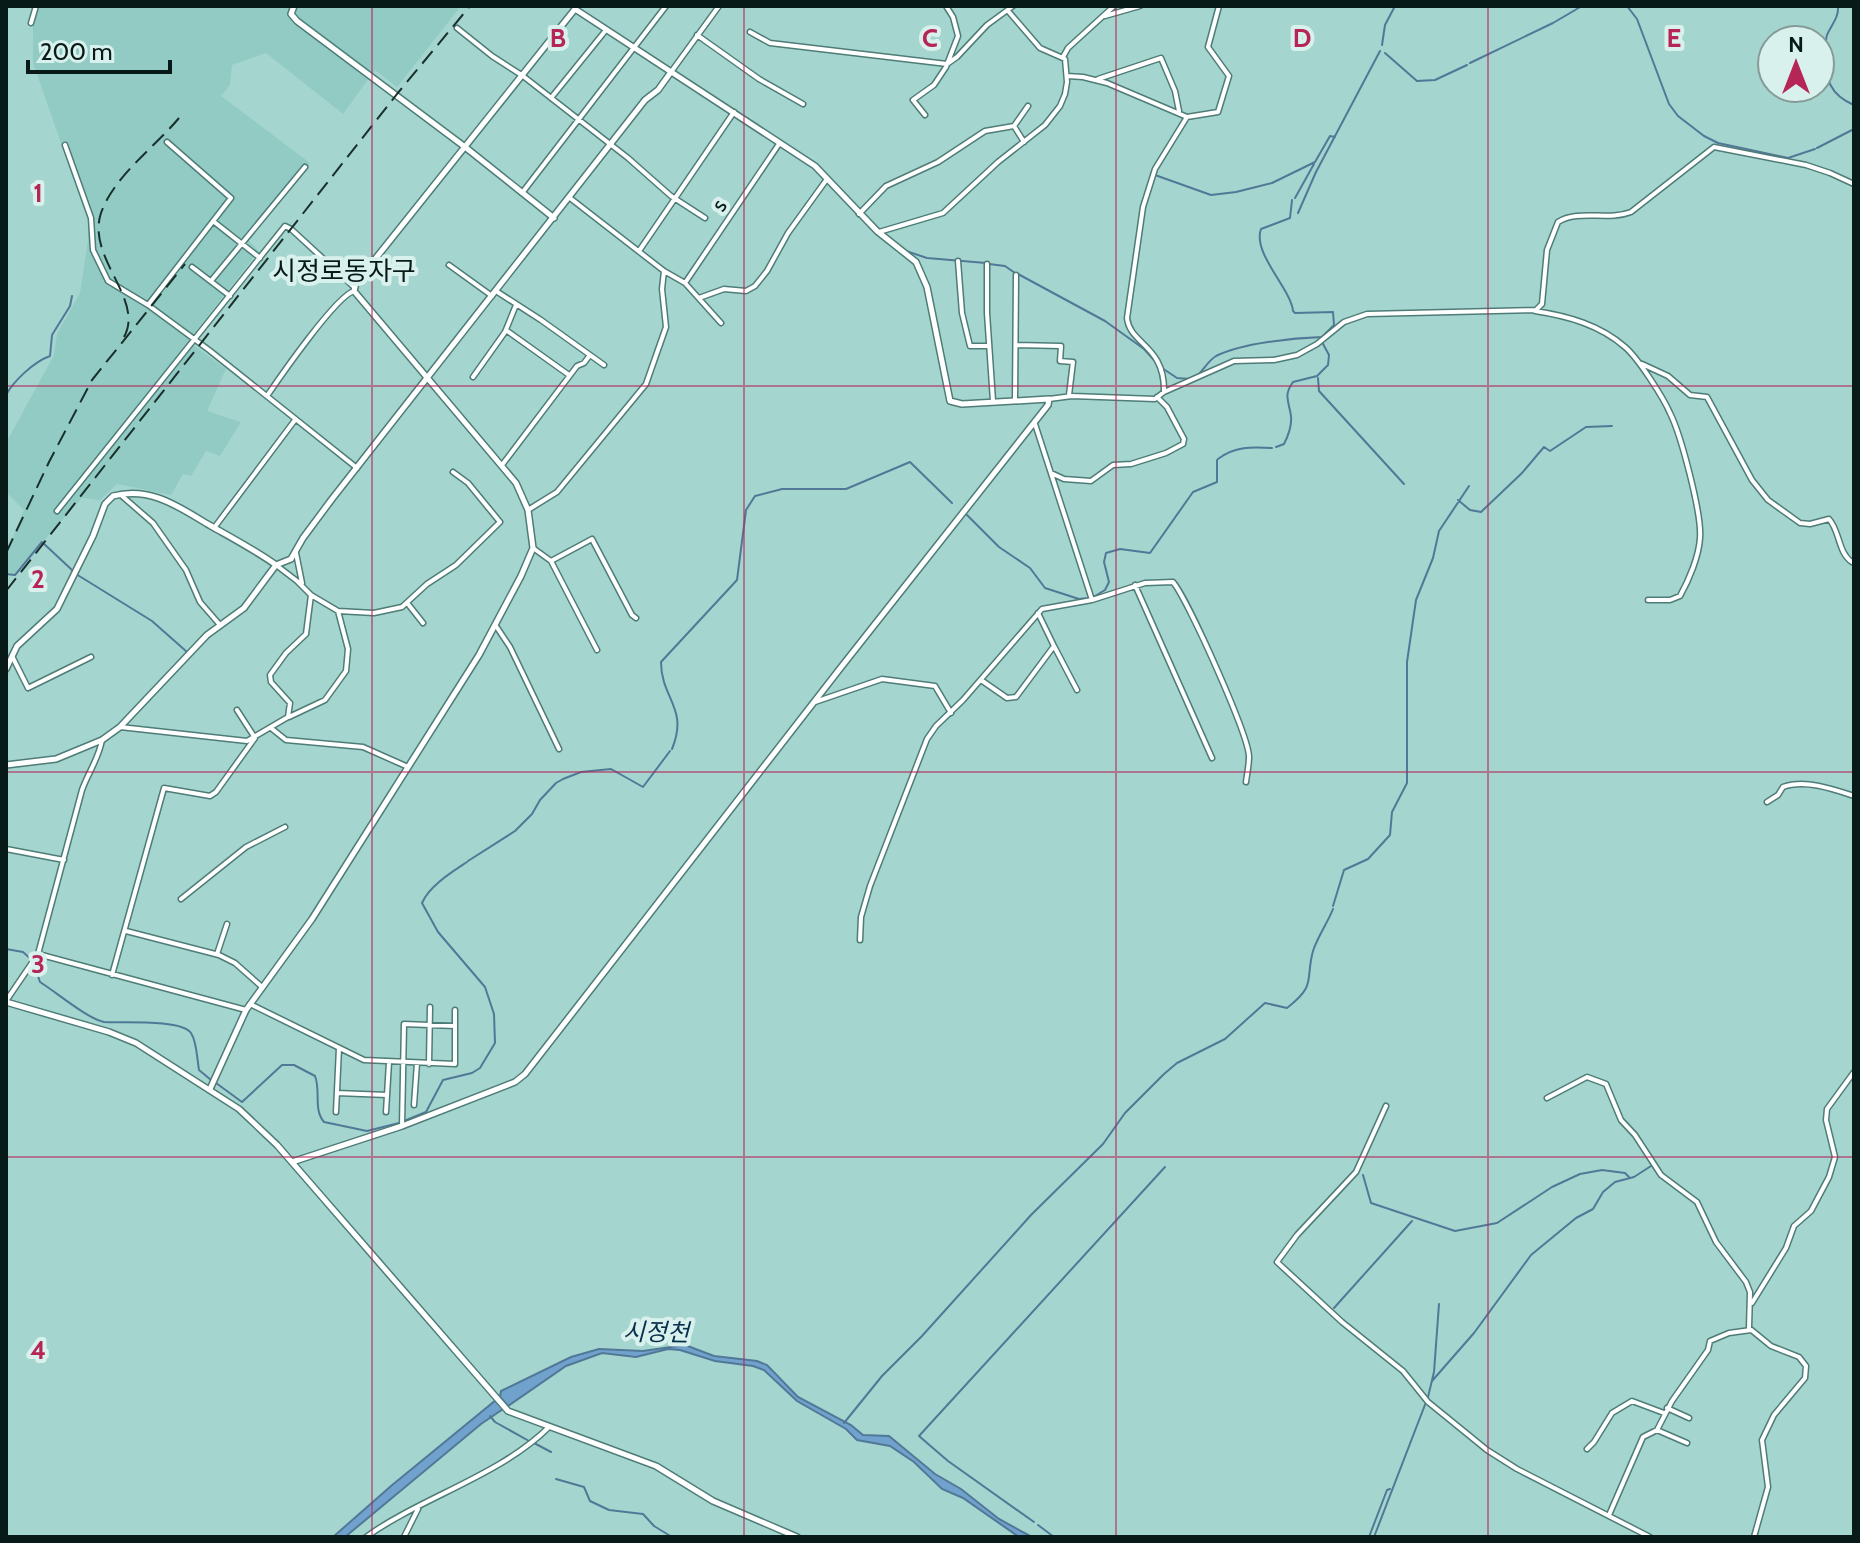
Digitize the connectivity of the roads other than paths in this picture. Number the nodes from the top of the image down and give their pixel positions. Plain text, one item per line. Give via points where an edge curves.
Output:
1 (36, 6) edge
2 (294, 6) edge
3 (666, 6) edge
4 (719, 6) edge
5 (946, 6) edge
6 (1013, 6) edge
7 (1114, 6) edge
8 (1140, 6) edge
9 (1219, 6) edge
10 (576, 7) edge
11 (1009, 12) junction
12 (1102, 17) junction
13 (31, 23) dead end
14 (457, 28) dead end
15 (606, 30) junction
16 (750, 32) dead end
17 (697, 35) junction
18 (634, 49) junction
19 (1063, 57) junction
20 (947, 64) junction
21 (671, 72) junction
22 (523, 76) junction
23 (1067, 76) junction
24 (1096, 79) junction
25 (551, 98) junction
26 (803, 104) dead end
27 (1028, 106) dead end
28 (734, 112) junction
29 (1179, 112) junction
30 (925, 115) dead end
31 (1187, 117) junction
32 (578, 120) junction
33 (1014, 126) junction
34 (167, 142) dead end
35 (1024, 142) junction
36 (610, 144) junction
37 (779, 144) junction
38 (65, 145) dead end
39 (465, 147) junction
40 (305, 167) dead end
41 (827, 179) junction
42 (1854, 184) edge
43 (522, 193) junction
44 (570, 198) junction
45 (676, 199) junction
46 (859, 214) junction
47 (554, 218) junction
48 (705, 218) dead end
49 (213, 221) junction
50 (877, 231) junction
51 (242, 243) junction
52 (639, 251) junction
53 (260, 258) junction
54 (958, 261) dead end
55 (987, 264) dead end
56 (449, 265) dead end
57 (192, 267) dead end
58 (664, 271) junction
59 (1016, 275) dead end
60 (211, 281) junction
61 (685, 283) junction
62 (354, 289) junction
63 (494, 293) junction
64 (230, 296) junction
65 (699, 298) junction
66 (148, 305) junction
67 (516, 305) junction
68 (1533, 311) junction
69 (721, 323) dead end
70 (506, 330) junction
71 (194, 340) junction
72 (1016, 345) junction
73 (989, 346) junction
74 (590, 355) junction
75 (1640, 363) junction
76 (604, 365) dead end
77 (569, 375) junction
78 (473, 377) dead end
79 (427, 378) junction
80 (1164, 392) junction
81 (267, 396) junction
82 (1069, 396) junction
83 (1157, 397) junction
84 (1049, 399) junction
85 (1015, 400) junction
86 (993, 401) junction
87 (295, 420) junction
88 (1035, 424) junction
89 (502, 465) junction
90 (357, 468) junction
91 (453, 472) dead end
92 (1051, 473) junction
93 (120, 494) junction
94 (528, 510) junction
95 (57, 511) dead end
96 (214, 528) junction
97 (296, 548) junction
98 (533, 548) junction
99 (551, 561) junction
100 (1852, 562) edge
101 (276, 565) junction
102 (1135, 585) junction
103 (302, 586) junction
104 (311, 595) junction
105 (1092, 600) junction
106 (1648, 600) dead end
107 (408, 604) junction
108 (338, 611) junction
109 (1038, 612) junction
110 (636, 618) dead end
111 (423, 623) dead end
112 (220, 625) junction
113 (496, 626) junction
114 (1054, 646) junction
115 (597, 650) dead end
116 (11, 653) junction
117 (91, 657) dead end
118 (6, 669) edge
119 (981, 680) junction
120 (1077, 690) dead end
121 (815, 702) junction
122 (237, 710) dead end
123 (951, 713) junction
124 (288, 717) junction
125 (120, 727) junction
126 (271, 728) junction
127 (255, 738) junction
128 (102, 740) junction
129 (559, 749) dead end
130 (1212, 758) dead end
131 (6, 765) edge
132 (408, 767) junction
133 (1246, 782) dead end
134 (1854, 796) edge
135 (1767, 802) dead end
136 (285, 827) dead end
137 (6, 849) edge
138 (64, 860) junction
139 (181, 899) dead end
140 (227, 924) dead end
141 (125, 931) junction
142 (860, 940) dead end
143 (38, 954) junction
144 (217, 954) junction
145 (112, 975) junction
146 (262, 987) junction
147 (6, 1002) edge
148 (248, 1007) junction
149 (430, 1007) dead end
150 (455, 1010) dead end
151 (429, 1025) junction
152 (455, 1026) junction
153 (339, 1048) junction
154 (389, 1062) junction
155 (403, 1063) junction
156 (417, 1063) junction
157 (429, 1064) junction
158 (1854, 1072) edge
159 (210, 1089) junction
160 (337, 1093) junction
161 (387, 1095) junction
162 (1547, 1098) dead end
163 (414, 1105) dead end
164 (1386, 1106) dead end
165 (336, 1112) dead end
166 (386, 1112) dead end
167 (402, 1126) junction
168 (292, 1162) junction
169 (1750, 1305) junction
170 (1751, 1330) junction
171 (1666, 1411) junction
172 (1689, 1418) dead end
173 (549, 1427) junction
174 (1657, 1430) junction
175 (1687, 1443) dead end
176 (1587, 1449) dead end
177 (420, 1507) junction
178 (1609, 1515) junction
179 (366, 1537) edge
180 (404, 1537) edge
181 (797, 1537) edge
182 (1650, 1537) edge
183 (1754, 1537) edge

1 - 13 street
2 - 39 street via 291,14 297,21
3 - 18 street
4 - 17 street
5 - 20 street via 958,36
6 - 11 street
7 - 12 street
8 - 12 street
9 - 31 street via 1208,47 1229,72 1228,84 1218,112
10 - 15 street
10 - 22 street
11 - 19 street via 1040,48
11 - 20 street via 987,25
12 - 19 street
14 - 22 street
15 - 18 street
15 - 25 street
16 - 20 street via 770,43
17 - 21 street
17 - 26 street
18 - 21 street
18 - 32 street
19 - 23 street
20 - 30 street via 934,85 913,100
21 - 28 street
21 - 36 street
22 - 25 street
22 - 39 street
23 - 24 street
23 - 35 street via 1060,106
24 - 29 street
24 - 29 street via 1161,58
25 - 32 street
27 - 33 street
28 - 37 street
28 - 45 street
29 - 31 street
31 - 80 street via 1155,169 1143,207 1127,318 1129,328 1158,360
32 - 36 street
32 - 43 street
33 - 35 street
33 - 46 street via 985,131 886,186
34 - 49 street via 231,196
35 - 50 street via 940,215
36 - 44 street
36 - 45 street
37 - 41 street
37 - 61 street, s
38 - 66 street via 104,275
39 - 43 street
39 - 62 street
40 - 51 street
41 - 46 street
41 - 65 street via 755,286
42 - 68 street via 1806,165 1714,147 1631,212 1571,216 1558,222 1547,250 1542,304
43 - 47 street
44 - 47 street
44 - 52 street
45 - 48 street
45 - 52 street
46 - 50 street
47 - 63 street
49 - 51 street
49 - 66 street
50 - 86 street via 921,270 950,401
51 - 53 street
51 - 60 street
52 - 58 street
53 - 62 street via 287,226
53 - 64 street
54 - 73 street via 970,346
55 - 73 street
56 - 63 street
57 - 60 street
58 - 61 street
58 - 94 street via 666,327 646,384 557,492
59 - 72 street
60 - 64 street
61 - 65 street
62 - 79 street
62 - 81 street
63 - 67 street
63 - 79 street
64 - 71 street
65 - 69 street
66 - 71 street
67 - 70 street
67 - 74 street
68 - 75 street via 1592,325
68 - 80 street via 1367,314 1344,322 1304,352 1234,361
70 - 77 street
70 - 78 street
71 - 81 street
71 - 95 street
72 - 82 street via 1061,346 1060,361 1073,362
72 - 85 street
73 - 86 street
74 - 76 street
74 - 77 street
75 - 100 street via 1668,376 1690,395 1707,397 1762,493 1800,523 1829,519
75 - 106 street via 1672,417 1700,530 1680,596
77 - 89 street
79 - 89 street
79 - 90 street
80 - 83 street
81 - 87 street
82 - 83 street
82 - 84 street
83 - 92 street via 1171,414 1183,444 1131,464 1113,465 1091,481
84 - 85 street
84 - 88 street
85 - 86 street
87 - 90 street
87 - 96 street
88 - 92 street
88 - 121 street
89 - 94 street
90 - 97 street
91 - 107 street via 500,522
92 - 105 street
93 - 96 street via 158,497
93 - 112 street via 153,523 186,570 200,602
93 - 116 street via 105,504 55,612
94 - 98 street
96 - 101 street
97 - 101 street via 288,562
97 - 103 street
98 - 99 street
98 - 113 street
99 - 110 street via 592,539
99 - 115 street
101 - 103 street
101 - 112 street via 244,608
102 - 105 street
102 - 130 street
102 - 133 street via 1170,581 1178,588 1243,734 1249,754
103 - 104 street
104 - 108 street
104 - 124 street via 306,634 270,675 290,703
105 - 109 street
107 - 108 street via 374,613
107 - 111 street
108 - 124 street via 348,649 346,671 325,700
109 - 114 street
109 - 119 street
112 - 125 street
113 - 129 street
113 - 132 street
114 - 119 street via 1016,697 1007,698
114 - 120 street
116 - 117 street via 28,688
116 - 118 street
119 - 123 street
121 - 123 street via 888,679 935,686
121 - 167 street via 525,1074
122 - 127 street
123 - 142 street via 931,732 905,795 862,907
124 - 126 street
125 - 127 street via 242,741
125 - 128 street
126 - 127 street
126 - 132 street via 286,740 363,747
127 - 141 street via 212,796 164,788
128 - 131 street via 56,759
128 - 138 street
132 - 146 street via 312,919
134 - 135 street via 1792,784
136 - 139 street via 246,847
137 - 138 street
138 - 143 street
140 - 144 street
141 - 144 street
141 - 145 street
143 - 145 street
143 - 147 street
144 - 146 street
145 - 148 street
146 - 148 street
147 - 159 street via 119,1036
148 - 153 street
148 - 159 street
149 - 151 street
150 - 152 street
151 - 152 street
151 - 155 street via 404,1024
151 - 157 street
152 - 157 street via 455,1064
153 - 154 street via 364,1060
153 - 160 street
154 - 155 street
154 - 161 street
155 - 156 street
155 - 167 street
156 - 157 street
156 - 163 street
158 - 169 street via 1827,1109 1835,1157 1829,1177 1811,1211 1794,1226
159 - 168 street via 257,1123
160 - 161 street
160 - 165 street
161 - 166 street
162 - 169 street via 1587,1077 1606,1084 1621,1120 1654,1166 1701,1209 1716,1242 1748,1287
164 - 178 street via 1356,1172 1277,1262 1495,1456
167 - 168 street
168 - 173 street via 506,1409
169 - 170 street
170 - 171 street via 1713,1339
170 - 183 street via 1771,1346 1799,1357 1807,1371 1762,1440 1768,1487
171 - 172 street
171 - 174 street
171 - 176 street via 1632,1401 1612,1413
173 - 177 street
173 - 181 street via 656,1466 713,1501
174 - 175 street
174 - 178 street via 1642,1438
177 - 179 street
177 - 180 street
178 - 182 street

